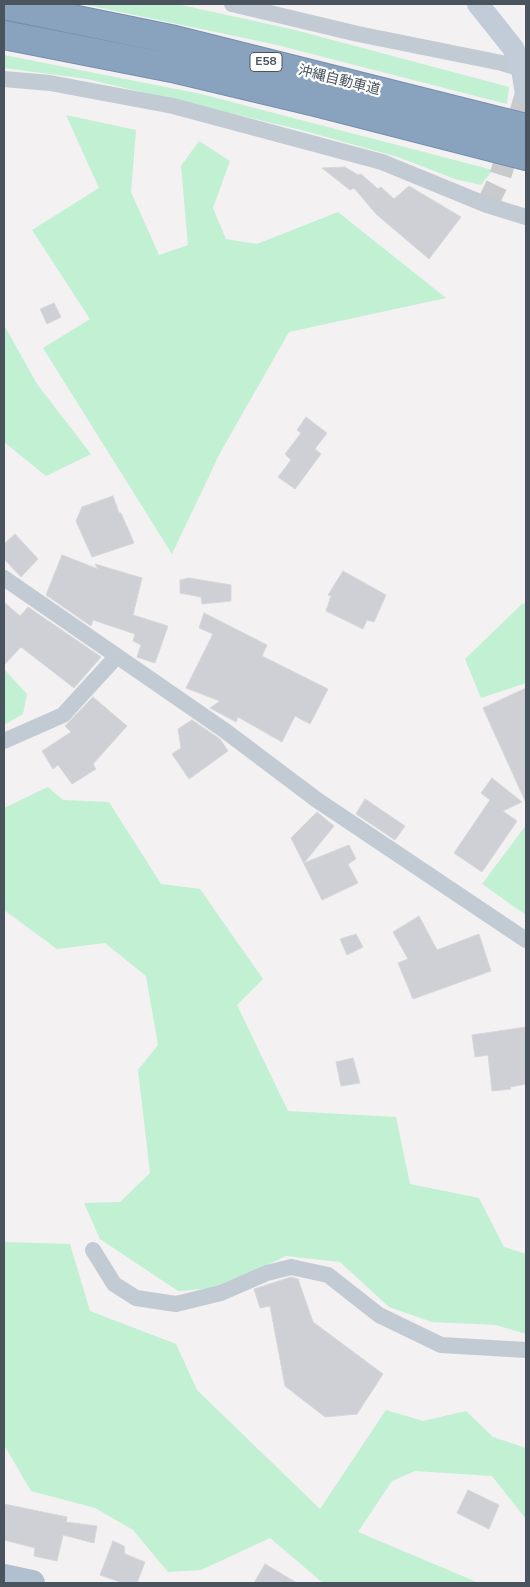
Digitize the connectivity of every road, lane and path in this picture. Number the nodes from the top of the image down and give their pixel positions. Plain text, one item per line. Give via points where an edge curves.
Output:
1 (232, 4) edge
2 (478, 4) edge
3 (4, 5) edge
4 (4, 35) edge
5 (522, 69) junction
6 (4, 79) edge
7 (526, 94) edge
8 (526, 128) edge
9 (526, 156) edge
10 (526, 217) edge
11 (4, 578) edge
12 (117, 656) junction
13 (4, 741) edge
14 (526, 940) edge
15 (93, 1250) dead end
16 (526, 1350) edge
17 (4, 1577) edge
18 (32, 1583) edge

1 - 5 street
2 - 5 street via 514,48
3 - 8 highway, 沖縄自動車道 / E58 via 175,40
4 - 9 highway, 沖縄自動車道 / E58 via 172,68
5 - 7 street
6 - 10 street via 50,83 192,111 382,162 487,205
11 - 12 street
12 - 13 street via 63,715
12 - 14 street via 317,800
15 - 16 street via 114,1284 136,1298 176,1304 221,1293 267,1273 291,1267 328,1274 379,1315 441,1344
17 - 18 main road

